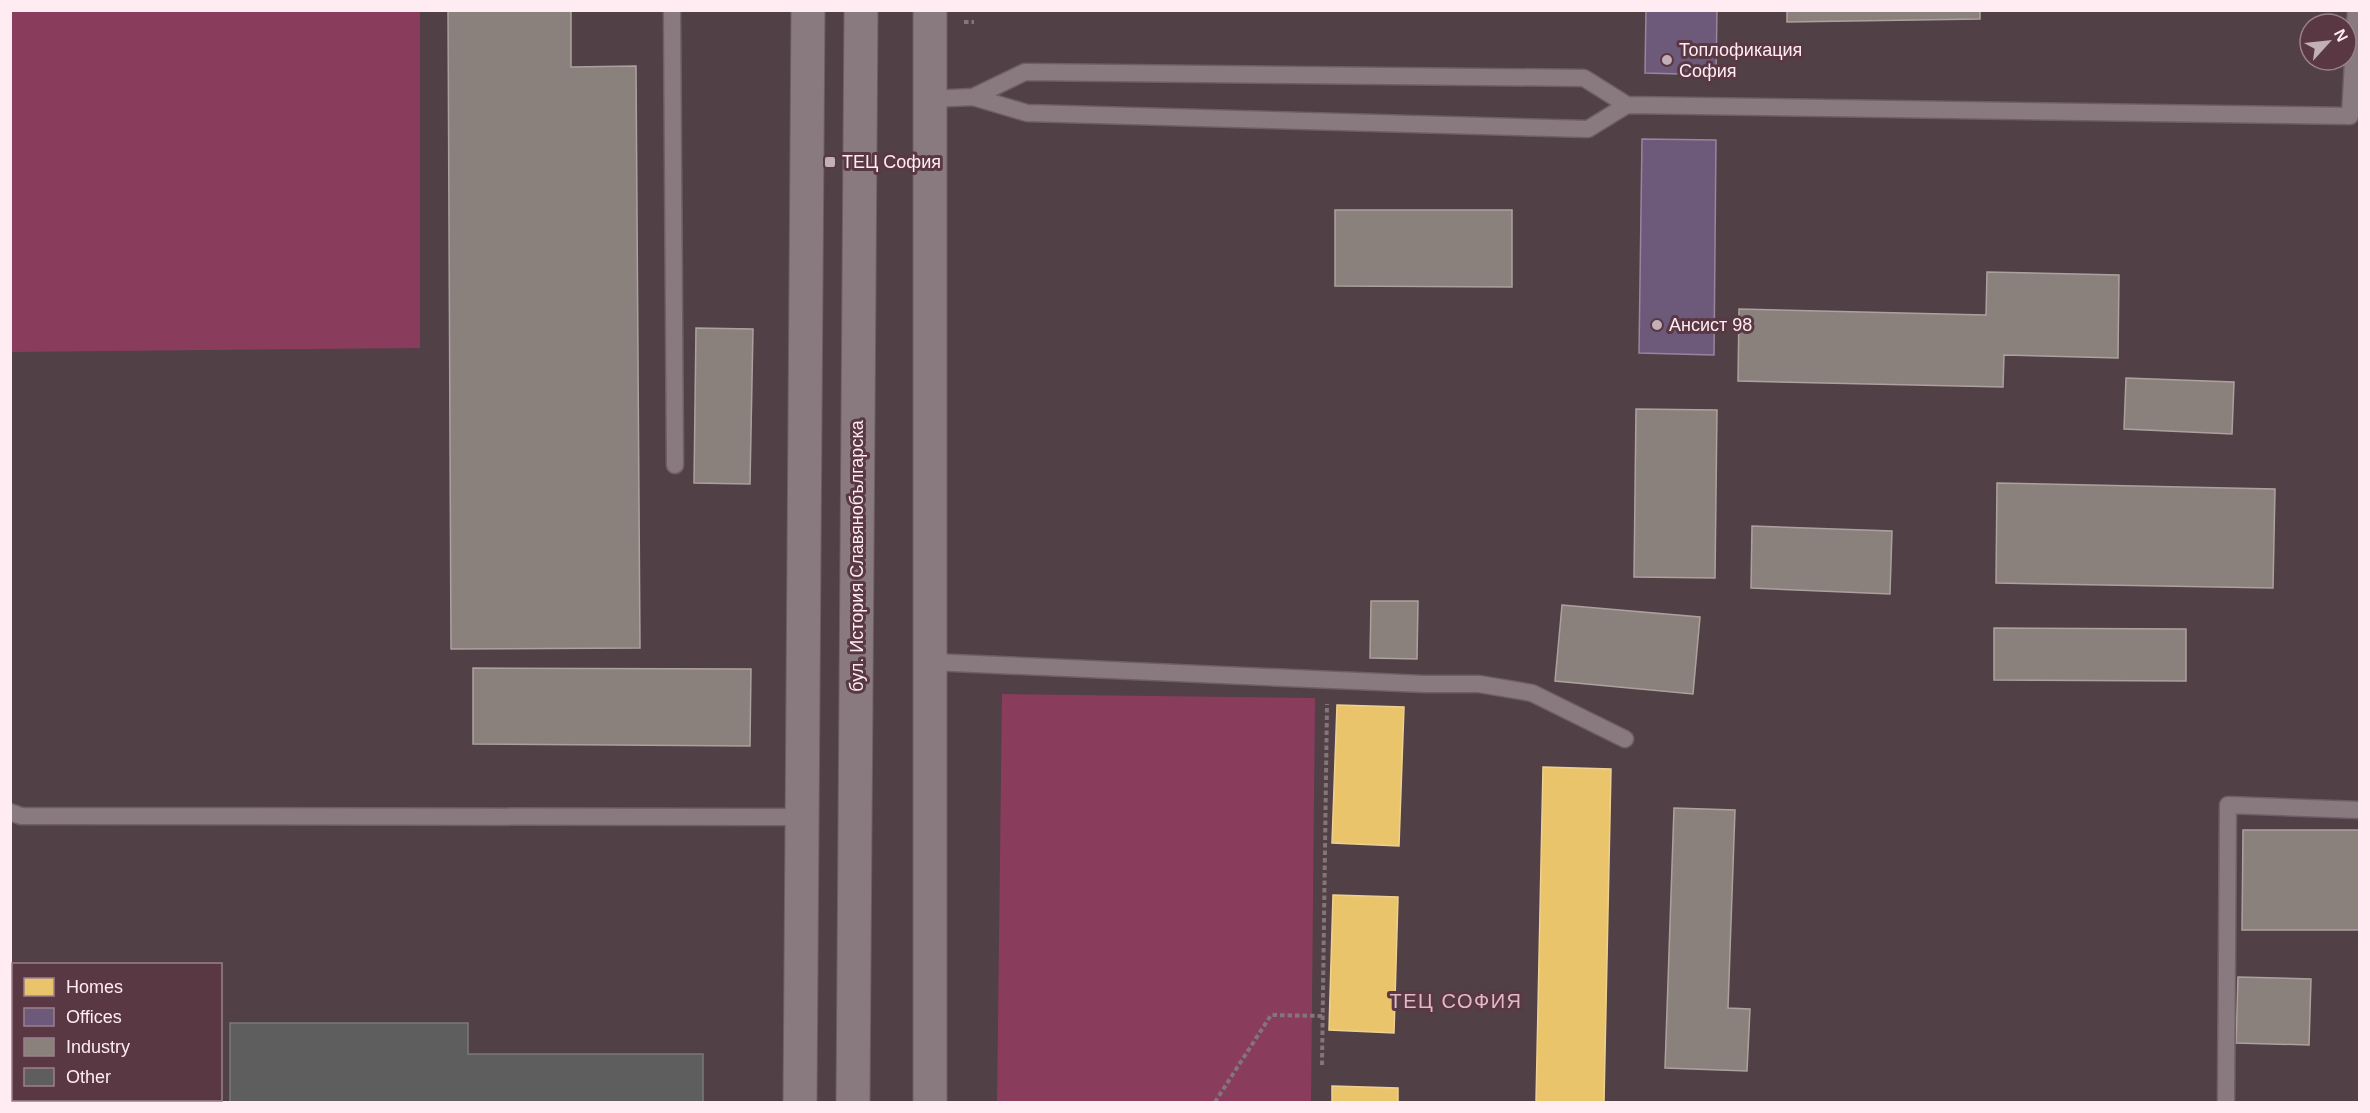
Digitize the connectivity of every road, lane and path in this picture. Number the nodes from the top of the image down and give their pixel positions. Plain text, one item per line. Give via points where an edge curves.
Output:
1 (672, 10) edge
2 (808, 10) edge
3 (861, 10) edge
4 (930, 10) edge
5 (2356, 10) edge
6 (973, 97) junction
7 (929, 99) junction
8 (1627, 105) junction
9 (675, 465) dead end
10 (931, 662) junction
11 (1328, 680) junction
12 (1624, 739) dead end
13 (2360, 810) edge
14 (10, 812) edge
15 (802, 817) junction
16 (1322, 1016) junction
17 (1322, 1065) dead end
18 (800, 1102) edge
19 (853, 1102) edge
20 (930, 1102) edge
21 (1215, 1102) edge
22 (2226, 1102) edge

1 - 9 lane
2 - 15 main road
3 - 19 main road, бул. История Славянобългарска
4 - 7 main road
5 - 8 lane via 2350,117
6 - 7 lane
6 - 8 lane via 1027,113 1588,129
6 - 8 lane via 1025,72 1584,78
7 - 10 main road
10 - 11 lane
10 - 20 main road
11 - 12 lane via 1479,684 1532,693
11 - 16 path
13 - 22 lane via 2228,805
14 - 15 lane via 21,816
15 - 18 main road
16 - 17 path
16 - 21 path via 1271,1015

